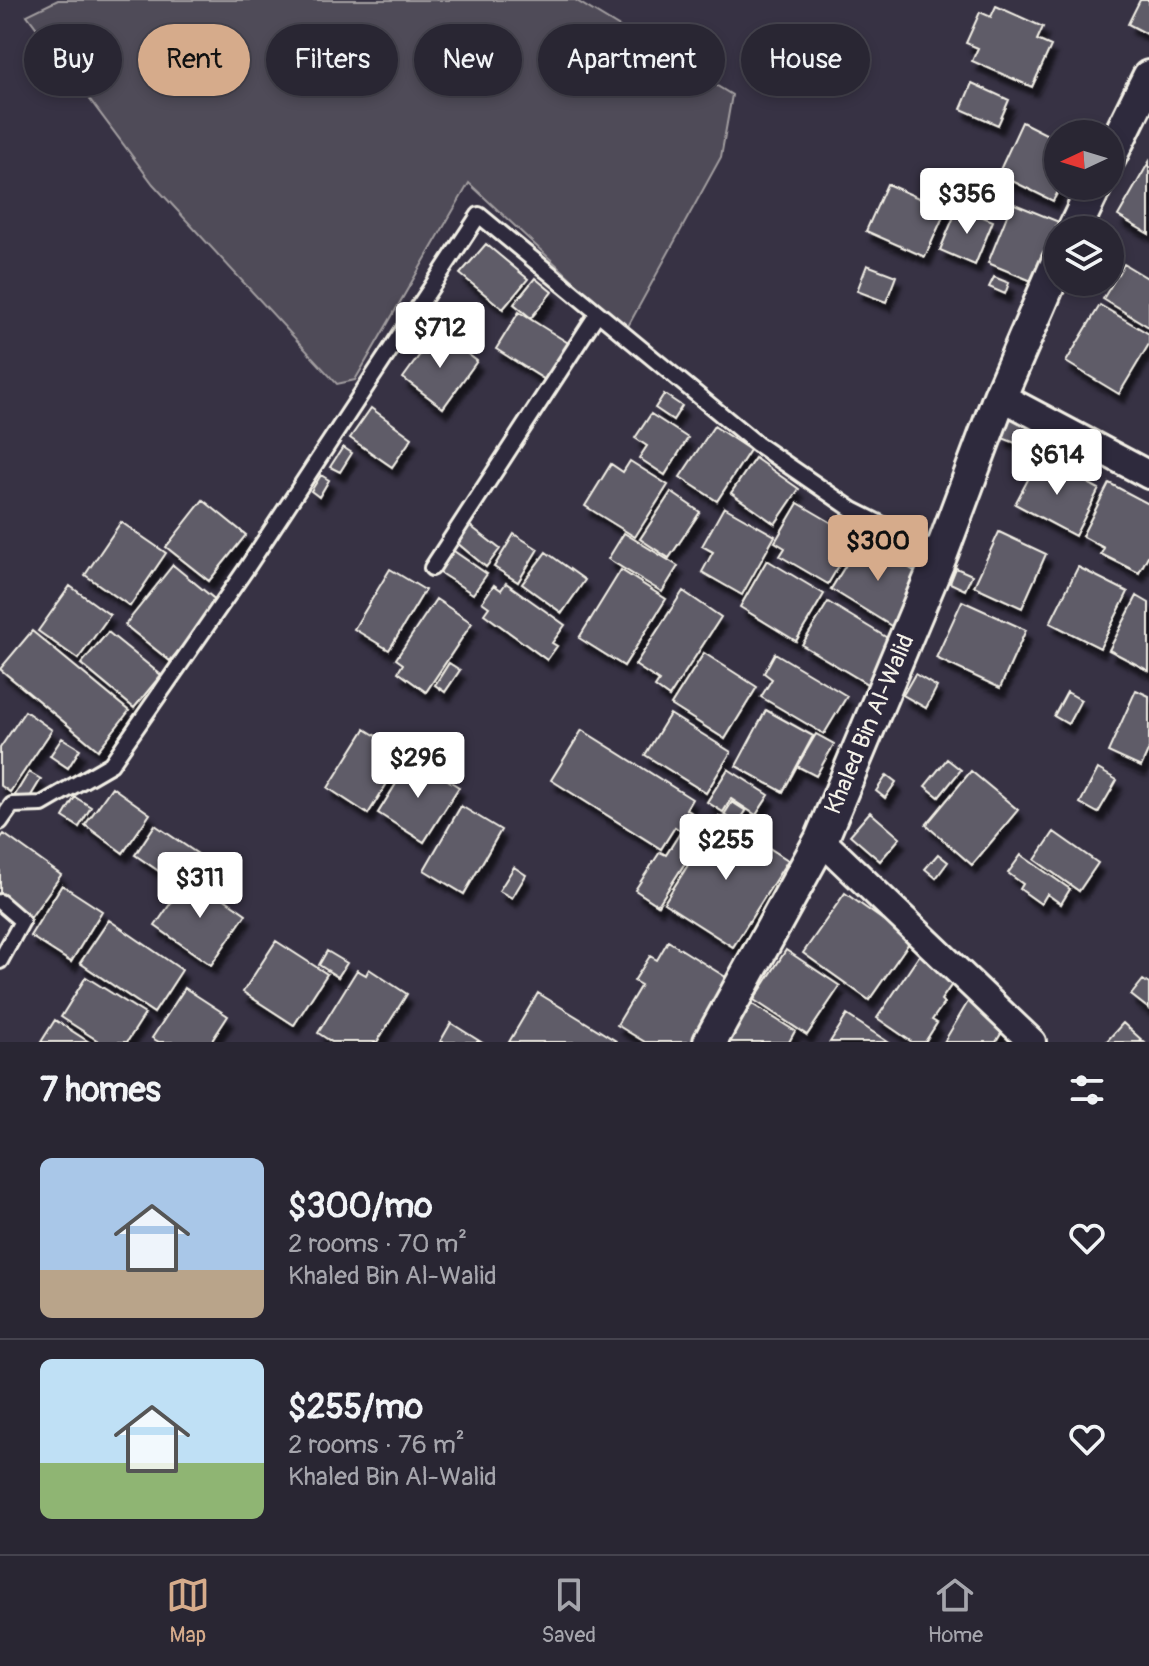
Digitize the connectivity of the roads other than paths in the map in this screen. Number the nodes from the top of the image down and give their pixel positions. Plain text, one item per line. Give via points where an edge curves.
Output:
1 (1149, 77) edge
2 (1124, 128) edge
3 (1044, 294) edge
4 (597, 314) junction
5 (1000, 396) junction
6 (1149, 475) edge
7 (941, 554) junction
8 (432, 568) dead end
9 (0, 822) edge
10 (821, 840) junction
11 (0, 902) edge
12 (0, 961) edge
13 (710, 1042) edge
14 (1032, 1042) edge

1 - 2 street
3 - 5 street, Khaled Bin Al-Walid
4 - 7 lane via 781,461 853,510
4 - 8 lane
4 - 9 lane via 479,215 111,764 42,804 12,805
5 - 6 street
5 - 7 street, Khaled Bin Al-Walid
7 - 10 street, Khaled Bin Al-Walid
10 - 13 street, Khaled Bin Al-Walid
10 - 14 street
11 - 12 lane via 22,921

